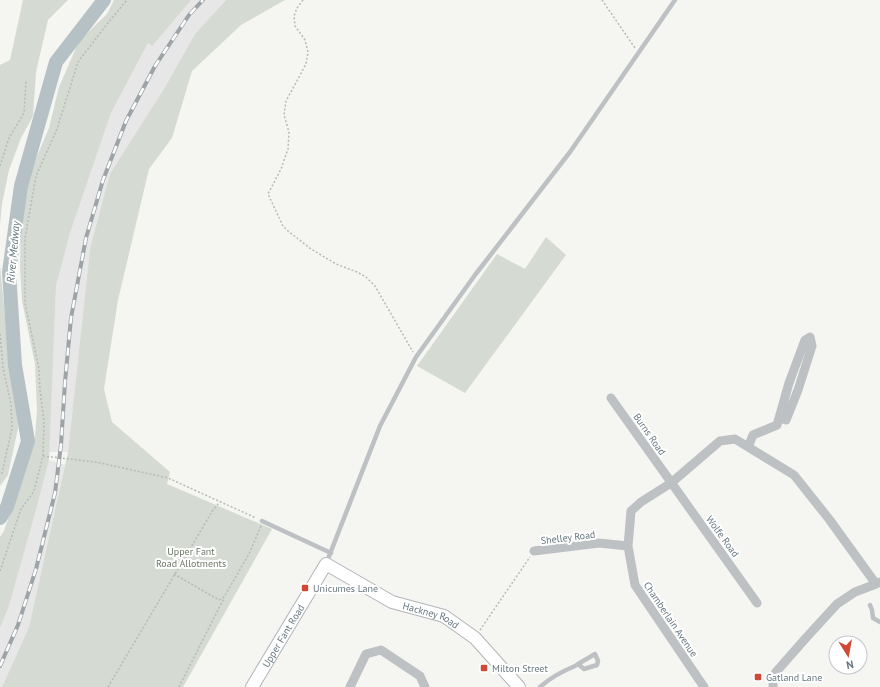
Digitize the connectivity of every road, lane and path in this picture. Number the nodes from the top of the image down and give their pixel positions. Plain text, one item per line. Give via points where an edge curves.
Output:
1 (127, 0) edge
2 (303, 0) edge
3 (602, 0) edge
4 (675, 0) edge
5 (638, 53) junction
6 (26, 81) dead end
7 (0, 166) edge
8 (0, 334) edge
9 (416, 357) junction
10 (789, 383) junction
11 (798, 390) junction
12 (611, 398) dead end
13 (779, 418) junction
14 (748, 447) junction
15 (43, 456) junction
16 (0, 475) edge
17 (671, 483) junction
18 (220, 502) junction
19 (262, 521) junction
20 (628, 546) junction
21 (534, 552) joint
22 (329, 558) junction
23 (0, 571) edge
24 (174, 574) junction
25 (878, 583) edge
26 (224, 597) junction
27 (757, 603) dead end
28 (870, 605) dead end
29 (880, 622) edge
30 (475, 638) junction
31 (578, 664) dead end
32 (108, 687) edge
33 (179, 687) edge
34 (252, 687) edge
35 (350, 687) edge
36 (425, 687) edge
37 (519, 687) edge
38 (540, 687) edge
39 (704, 687) edge
40 (773, 687) edge

1 - 15 path via 78,62 57,129 36,176 25,238 25,303 39,369 44,422
2 - 9 path via 294,16 295,26 305,40 308,52 306,64 286,101 284,114 289,132 288,149 268,194 283,226 288,231 311,249 336,264 366,277 375,286
3 - 5 path
4 - 5 lane
5 - 9 lane via 570,152 474,275
6 - 7 path via 24,113 9,138
8 - 16 path via 3,368 11,404 12,428
9 - 22 lane via 380,426
10 - 11 street
10 - 11 street via 805,340 810,337 812,346
10 - 13 street
11 - 13 street via 786,420
12 - 17 street, Burns Road
13 - 14 street via 777,425 753,435
14 - 17 street, Chamberlain Avenue via 735,439 720,441
14 - 25 street, Chamberlain Avenue via 794,475
15 - 18 path via 96,462 168,478
15 - 23 path via 34,491 21,509
17 - 20 street, Chamberlain Avenue via 632,510
17 - 27 street, Wolfe Road
18 - 19 path
18 - 24 path via 212,510
19 - 22 lane
19 - 26 path via 249,554
20 - 21 street, Shelley Road via 599,544
20 - 39 street, Chamberlain Avenue via 635,585
21 - 30 path
22 - 30 street, Hackney Road via 392,602 444,616
22 - 34 street, Upper Fant Road
24 - 26 path via 219,600
24 - 32 path
25 - 40 street via 855,592 837,604 776,672
26 - 33 path
28 - 29 lane via 873,618
30 - 37 street, Hackney Road
31 - 38 lane
35 - 36 street via 366,654 381,650 420,676

